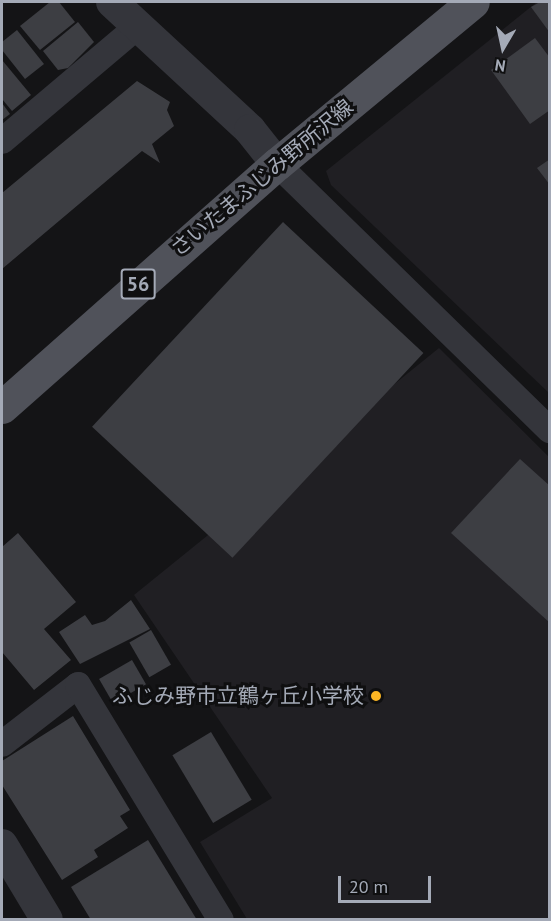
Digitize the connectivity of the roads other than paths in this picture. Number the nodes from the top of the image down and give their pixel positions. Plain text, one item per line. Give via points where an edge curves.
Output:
1 (112, 2) edge
2 (473, 2) edge
3 (138, 26) junction
4 (2, 141) edge
5 (277, 164) junction
6 (2, 407) edge
7 (549, 430) edge
8 (2, 744) edge
9 (2, 845) edge
10 (47, 920) edge
11 (221, 920) edge

1 - 3 street
2 - 5 main road, さいたまふじみ野所沢線 / 56
3 - 4 street
3 - 5 street via 249,130
5 - 6 main road, さいたまふじみ野所沢線 / 56
5 - 7 street
8 - 11 street via 78,685
9 - 10 street

